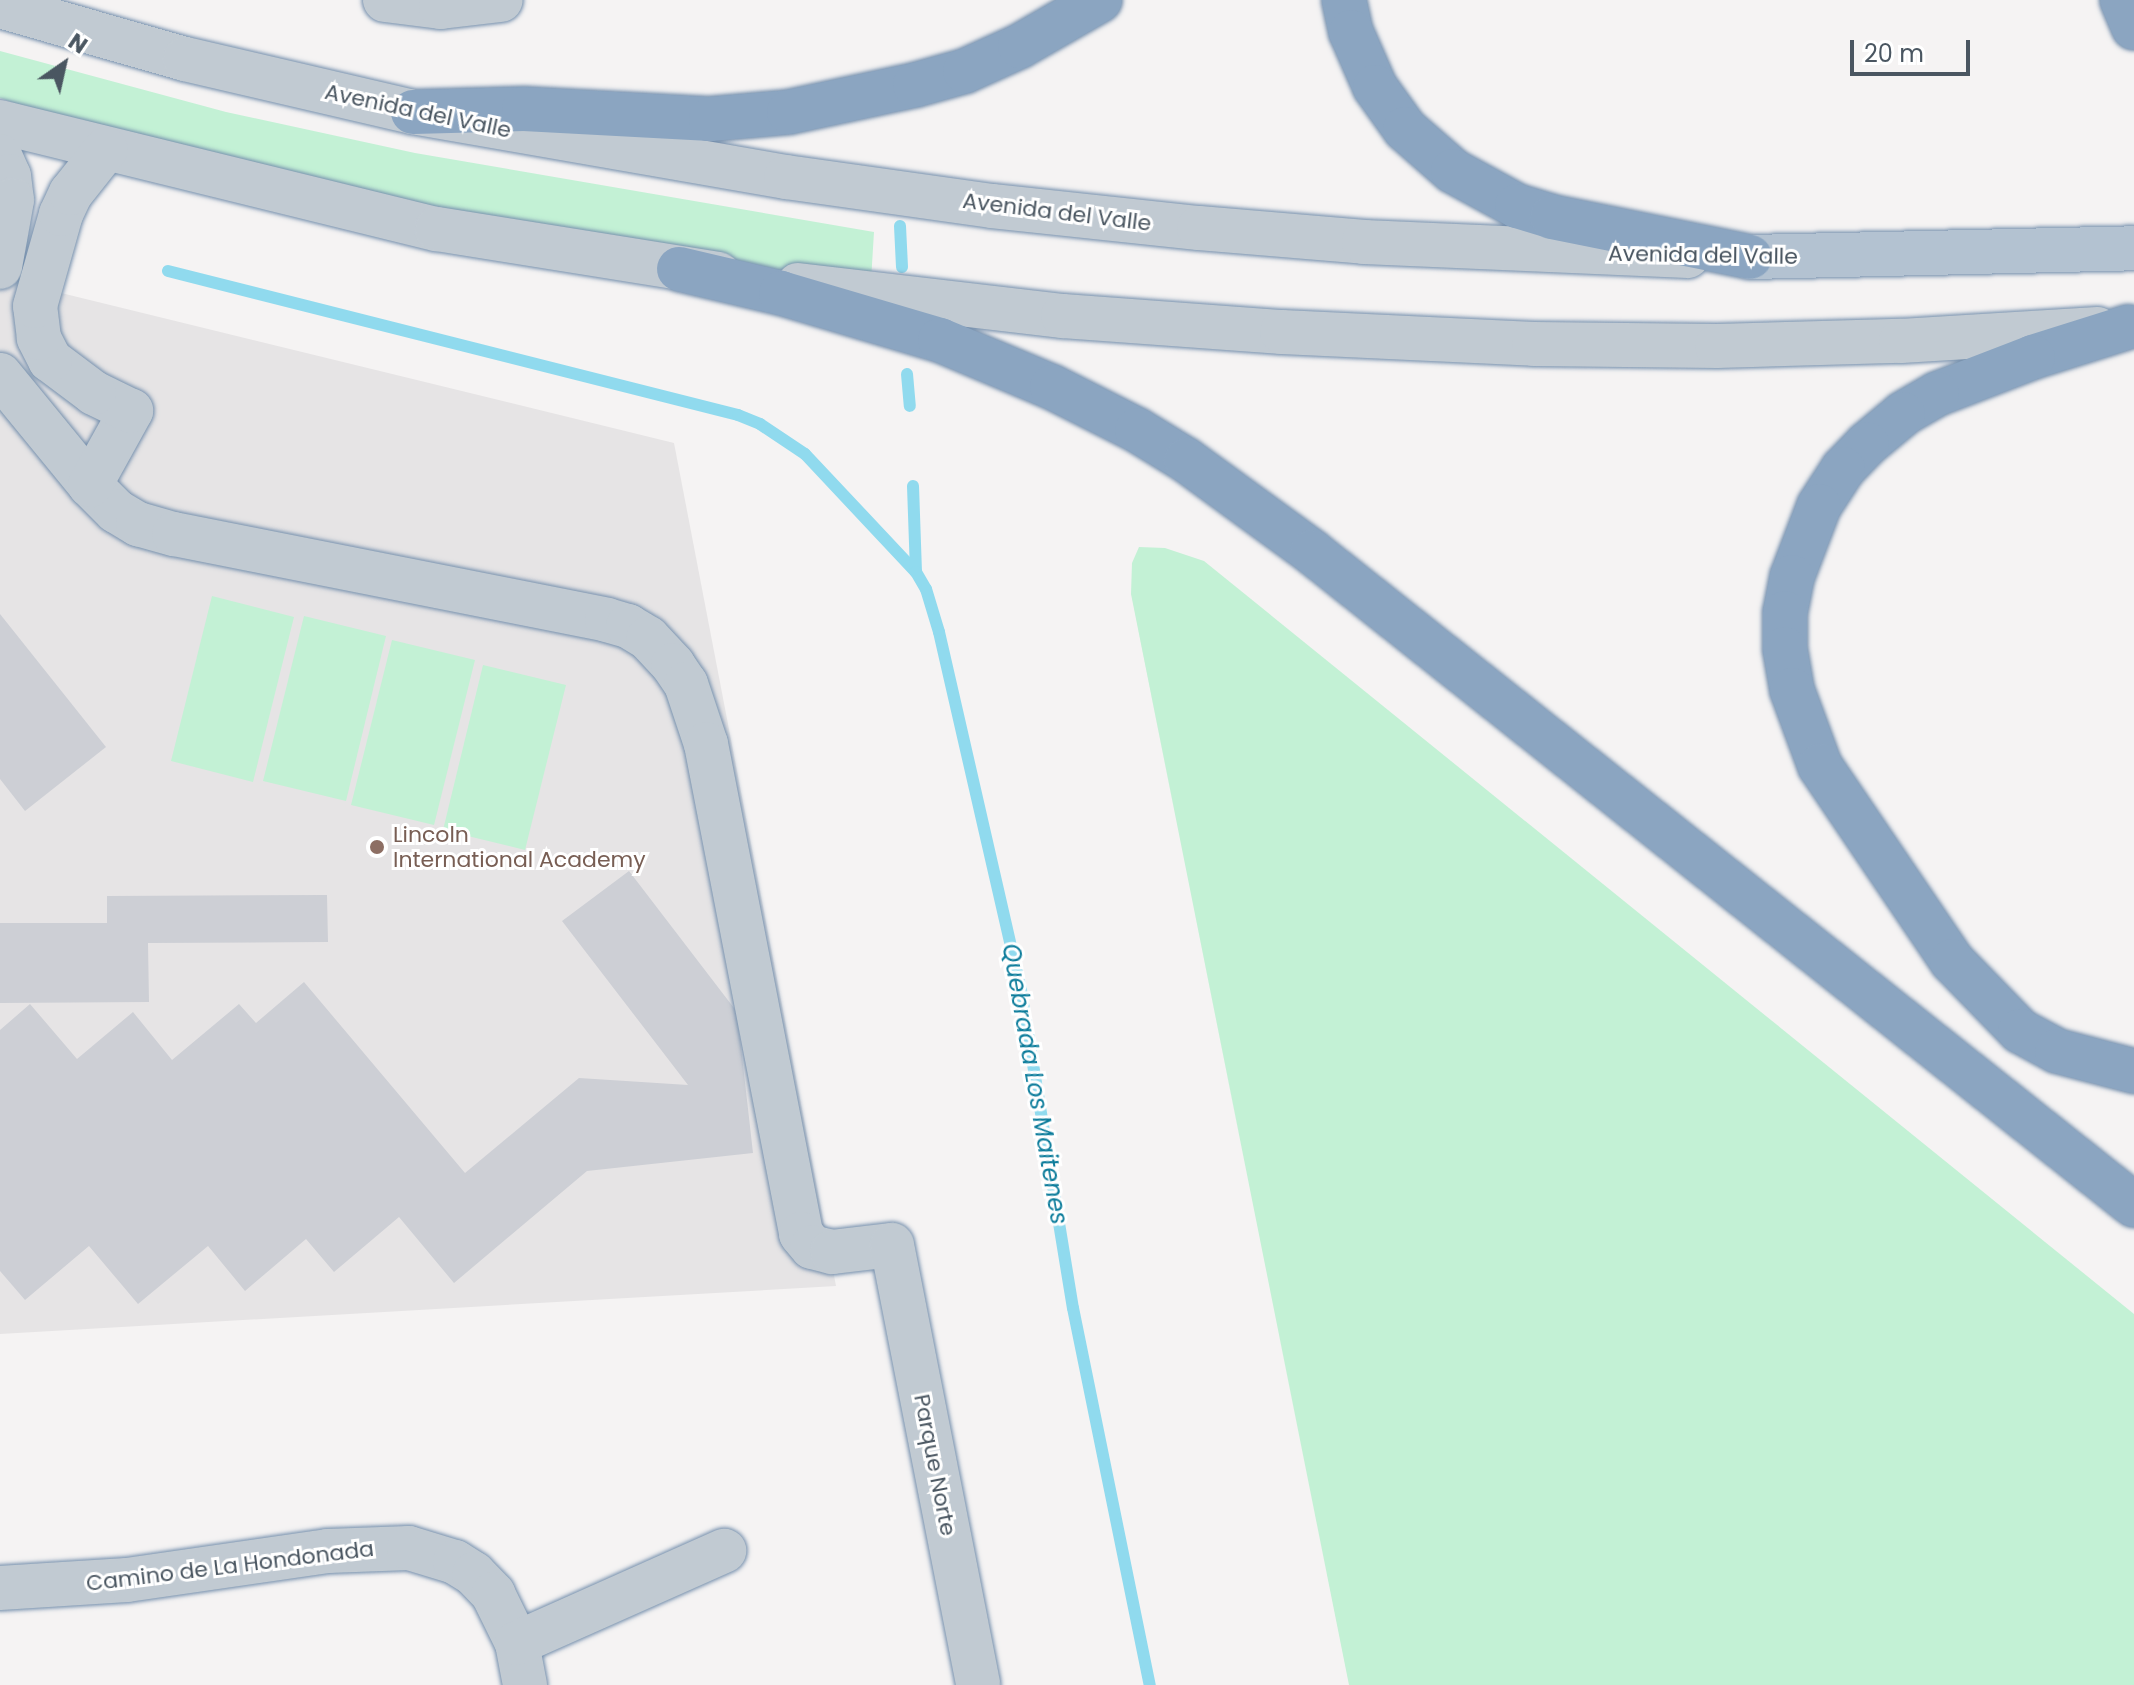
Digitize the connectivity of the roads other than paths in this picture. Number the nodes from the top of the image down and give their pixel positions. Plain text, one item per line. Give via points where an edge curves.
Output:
1 (385, 0) edge
2 (501, 0) edge
3 (1100, 0) edge
4 (1344, 0) edge
5 (2122, 0) edge
6 (0, 6) edge
7 (2134, 28) edge
8 (413, 112) junction
9 (0, 122) edge
10 (106, 149) junction
11 (0, 156) edge
12 (2134, 248) edge
13 (1750, 257) junction
14 (0, 267) edge
15 (679, 269) junction
16 (2131, 327) edge
17 (0, 375) edge
18 (90, 485) junction
19 (2134, 1071) edge
20 (2134, 1205) edge
21 (724, 1551) dead end
22 (0, 1588) edge
23 (517, 1643) junction
24 (525, 1685) edge
25 (978, 1685) edge

1 - 2 street via 441,7
3 - 8 highway via 965,71 789,112 711,119 524,109
4 - 13 highway via 1363,64 1389,108 1428,151 1464,178 1517,206 1552,217
5 - 7 highway
6 - 8 street, Avenida del Valle via 185,59
8 - 13 street, Avenida del Valle via 614,149 992,206 1364,242
9 - 10 street
10 - 15 street via 437,229
10 - 18 street via 61,214 35,306 39,338 50,360 94,393 131,411
11 - 14 street via 12,200
12 - 13 main road, Avenida del Valle
15 - 16 street via 1063,316 1534,344 1901,341
15 - 20 highway via 879,321 982,356 1095,408 1186,460 1312,552
16 - 19 highway via 1937,394 1867,444 1819,506 1792,577 1785,649 1792,690 1820,766 1952,961 2020,1031 2057,1051
17 - 18 street
18 - 25 street, Parque Norte via 138,524 174,534 628,626 656,644 686,684 706,744 801,1234 812,1247 832,1252 892,1245
21 - 23 street
22 - 23 street, Camino de La Hondonada via 127,1580 328,1551 409,1548 433,1553 474,1574 501,1606
23 - 24 street, Camino de La Hondonada

